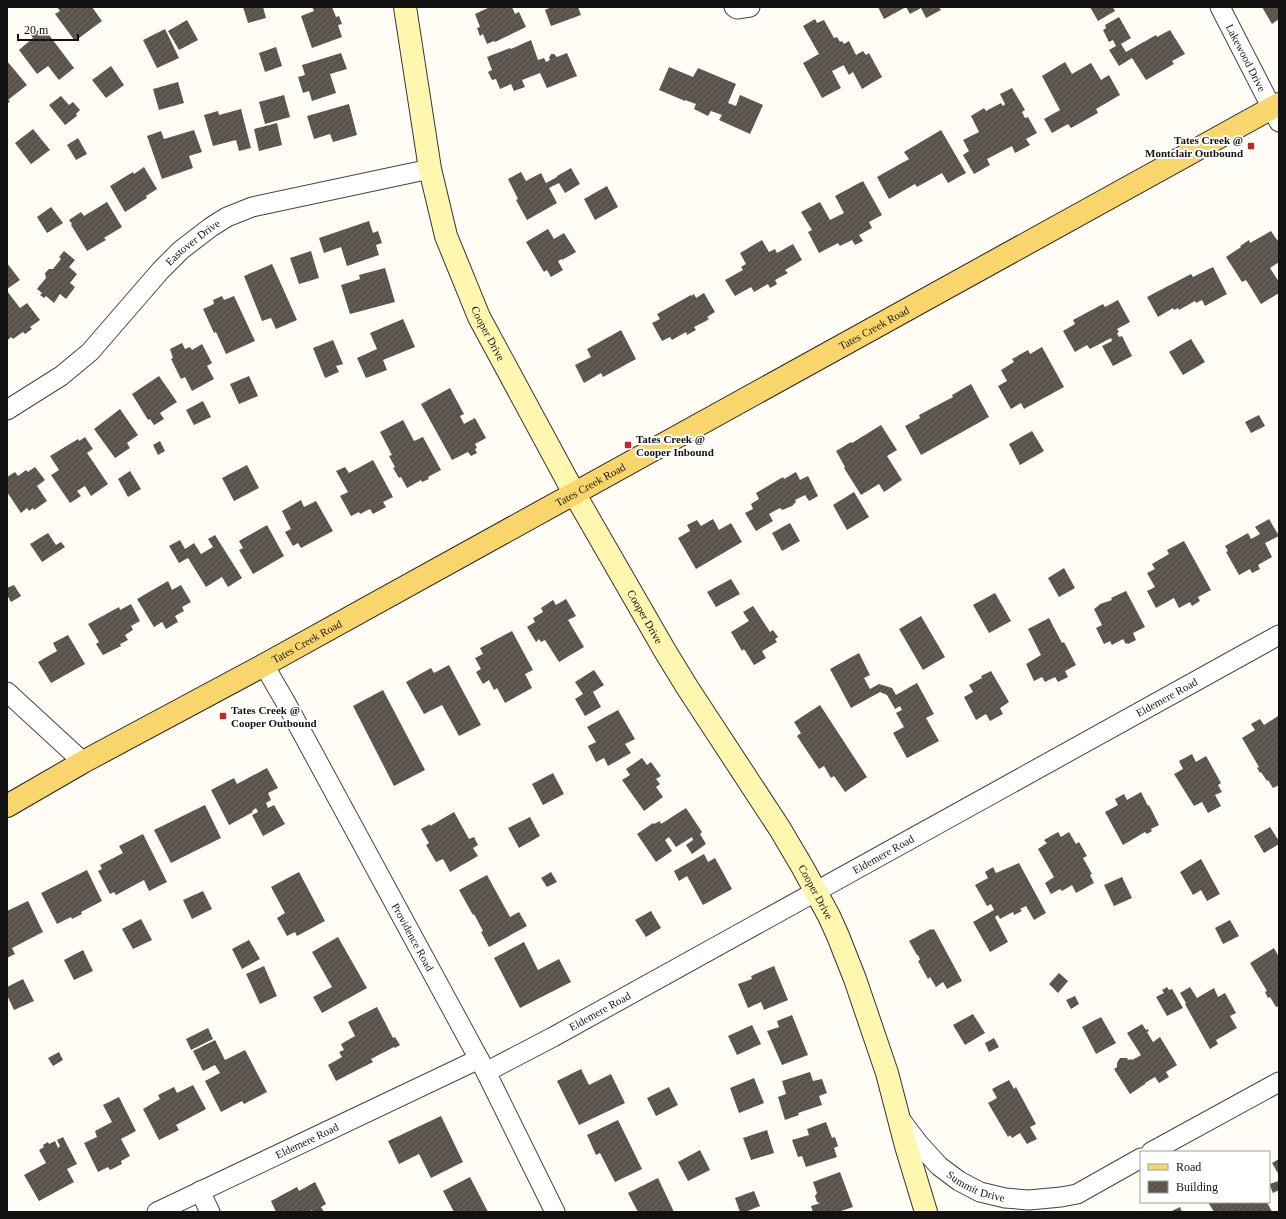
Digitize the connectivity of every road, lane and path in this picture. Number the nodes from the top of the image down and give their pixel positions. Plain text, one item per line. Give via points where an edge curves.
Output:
1 (405, 7) edge
2 (734, 7) edge
3 (750, 7) edge
4 (1220, 7) edge
5 (1277, 111) edge
6 (430, 169) junction
7 (7, 410) edge
8 (574, 493) junction
9 (1279, 634) edge
10 (264, 665) junction
11 (7, 692) edge
12 (83, 762) junction
13 (7, 806) edge
14 (816, 891) junction
15 (482, 1065) junction
16 (1279, 1082) edge
17 (899, 1118) junction
18 (1153, 1151) edge
19 (1140, 1159) edge
20 (200, 1191) junction
21 (1078, 1194) junction
22 (157, 1212) edge
23 (210, 1212) edge
24 (555, 1212) edge
25 (926, 1212) edge
26 (1052, 1212) edge

1 - 6 main road, Cooper Drive
2 - 3 street
4 - 5 street, Lakewood Drive
5 - 8 main road, Tates Creek Road
6 - 7 street, Eastover Drive via 252,207 227,217 210,227 161,270 90,352 61,376
6 - 8 main road, Cooper Drive via 446,236 479,317
8 - 10 main road, Tates Creek Road
8 - 14 main road, Cooper Drive via 679,675 780,829
9 - 14 street, Eldemere Road
10 - 12 main road, Tates Creek Road
10 - 15 street, Providence Road
11 - 12 street
12 - 13 main road, Tates Creek Road
14 - 15 street, Eldemere Road via 553,1037
14 - 17 main road, Cooper Drive via 855,979 887,1073
15 - 20 street, Eldemere Road
15 - 24 street, Providence Road
16 - 18 street
17 - 21 street, Summit Drive via 939,1166 980,1192 1030,1200
17 - 25 main road, Cooper Drive
19 - 21 street, Summit Drive
20 - 22 street, Eldemere Road
20 - 23 street
21 - 26 street, Summit Drive

